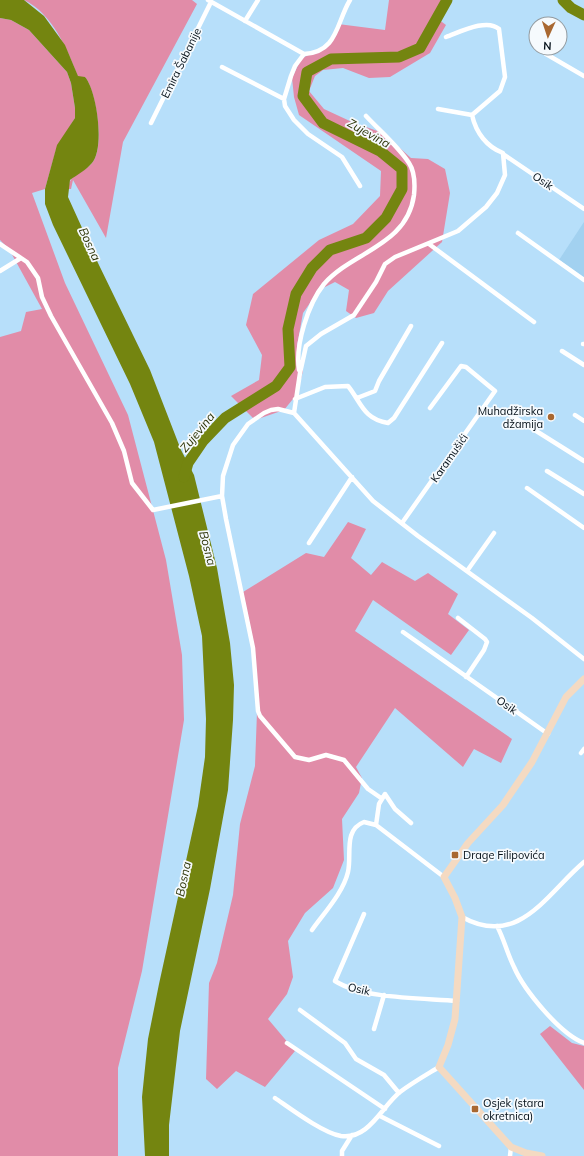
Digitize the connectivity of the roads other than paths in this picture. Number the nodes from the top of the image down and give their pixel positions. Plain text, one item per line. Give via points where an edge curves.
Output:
1 (258, 0) edge
2 (343, 0) edge
3 (210, 1) edge
4 (349, 1) edge
5 (245, 21) junction
6 (446, 37) dead end
7 (304, 54) junction
8 (549, 56) edge
9 (222, 67) dead end
10 (584, 76) edge
11 (284, 99) junction
12 (438, 109) dead end
13 (366, 116) dead end
14 (472, 116) junction
15 (151, 123) dead end
16 (503, 154) junction
17 (360, 186) dead end
18 (584, 209) edge
19 (518, 233) dead end
20 (0, 244) edge
21 (429, 244) junction
22 (21, 258) junction
23 (0, 271) edge
24 (584, 280) edge
25 (534, 322) dead end
26 (412, 326) dead end
27 (442, 343) dead end
28 (562, 351) dead end
29 (584, 366) edge
30 (300, 374) junction
31 (357, 398) junction
32 (295, 399) junction
33 (430, 408) dead end
34 (294, 413) junction
35 (509, 414) dead end
36 (575, 415) dead end
37 (584, 421) edge
38 (584, 461) edge
39 (547, 471) dead end
40 (352, 477) junction
41 (527, 488) dead end
42 (584, 494) edge
43 (222, 496) junction
44 (402, 523) junction
45 (584, 528) edge
46 (494, 533) dead end
47 (309, 543) dead end
48 (467, 571) junction
49 (458, 618) dead end
50 (403, 632) dead end
51 (584, 659) edge
52 (466, 677) junction
53 (584, 679) edge
54 (548, 734) junction
55 (584, 749) edge
56 (581, 753) dead end
57 (380, 798) junction
58 (411, 823) dead end
59 (376, 825) junction
60 (584, 862) edge
61 (444, 877) junction
62 (364, 914) dead end
63 (462, 917) junction
64 (497, 926) junction
65 (312, 930) dead end
66 (384, 995) junction
67 (457, 1001) junction
68 (300, 1010) dead end
69 (374, 1029) dead end
70 (287, 1043) dead end
71 (584, 1043) edge
72 (438, 1067) junction
73 (399, 1093) junction
74 (275, 1098) dead end
75 (385, 1108) junction
76 (380, 1116) junction
77 (352, 1136) junction
78 (439, 1146) dead end
79 (511, 1147) junction
80 (342, 1156) edge
81 (510, 1156) edge
82 (542, 1156) edge

1 - 5 street
2 - 4 street
3 - 5 street, Emira Šabanije
3 - 15 street, Emira Šabanije
4 - 7 street via 331,43 314,54
5 - 7 street, Emira Šabanije
6 - 14 street via 486,24 499,29 505,77 500,91
7 - 11 street via 295,66
8 - 10 street
9 - 11 street
11 - 17 street via 285,106 294,120 308,134 342,157
12 - 14 street
13 - 30 street via 409,163 414,177 413,204 399,230 390,239 338,272 324,284 313,302 298,348
14 - 16 street via 484,141
16 - 18 street, Osik
16 - 21 street via 506,170 497,193 486,207 458,230
19 - 24 street
20 - 22 street
21 - 25 street
21 - 30 street via 395,257 385,264 354,315 306,346
22 - 23 street
22 - 43 street via 38,278 42,297 51,316 112,423 124,451 132,483 153,510
26 - 31 street via 375,392
27 - 31 street via 390,422 384,423 369,415
28 - 29 street
30 - 32 street
31 - 32 street via 348,386 340,386 326,387
32 - 34 street
33 - 44 street, Karamušići via 461,366 466,367 496,391
34 - 40 street
34 - 43 street via 271,410 248,424 228,457 223,476
35 - 38 street
36 - 37 street
39 - 42 street
40 - 44 street via 373,501
40 - 47 street
41 - 45 street
43 - 57 street via 253,648 260,716 295,757 309,760 326,755 344,760 368,789
44 - 48 street
46 - 48 street
48 - 51 street
49 - 52 street via 487,642
50 - 52 street, Osik
52 - 54 street, Osik
53 - 54 main road via 566,697
54 - 61 main road via 503,805 468,843
55 - 56 street
57 - 58 street via 385,794 395,809
57 - 59 street
59 - 61 street
59 - 65 street via 364,822 353,831 349,845 346,881
60 - 64 street via 530,914
61 - 63 main road via 456,898
62 - 66 street, Osik via 335,981 350,988
63 - 64 street
63 - 67 main road
64 - 71 street via 514,968 544,1010 559,1028
66 - 67 street, Osik
66 - 69 street
67 - 72 main road via 452,1032
68 - 73 street via 345,1043 356,1059 384,1075
70 - 75 street
72 - 73 street
72 - 79 main road
73 - 75 street
74 - 77 street via 330,1132
75 - 76 street
76 - 77 street
76 - 78 street
77 - 80 street via 342,1150
79 - 81 street
79 - 82 main road

